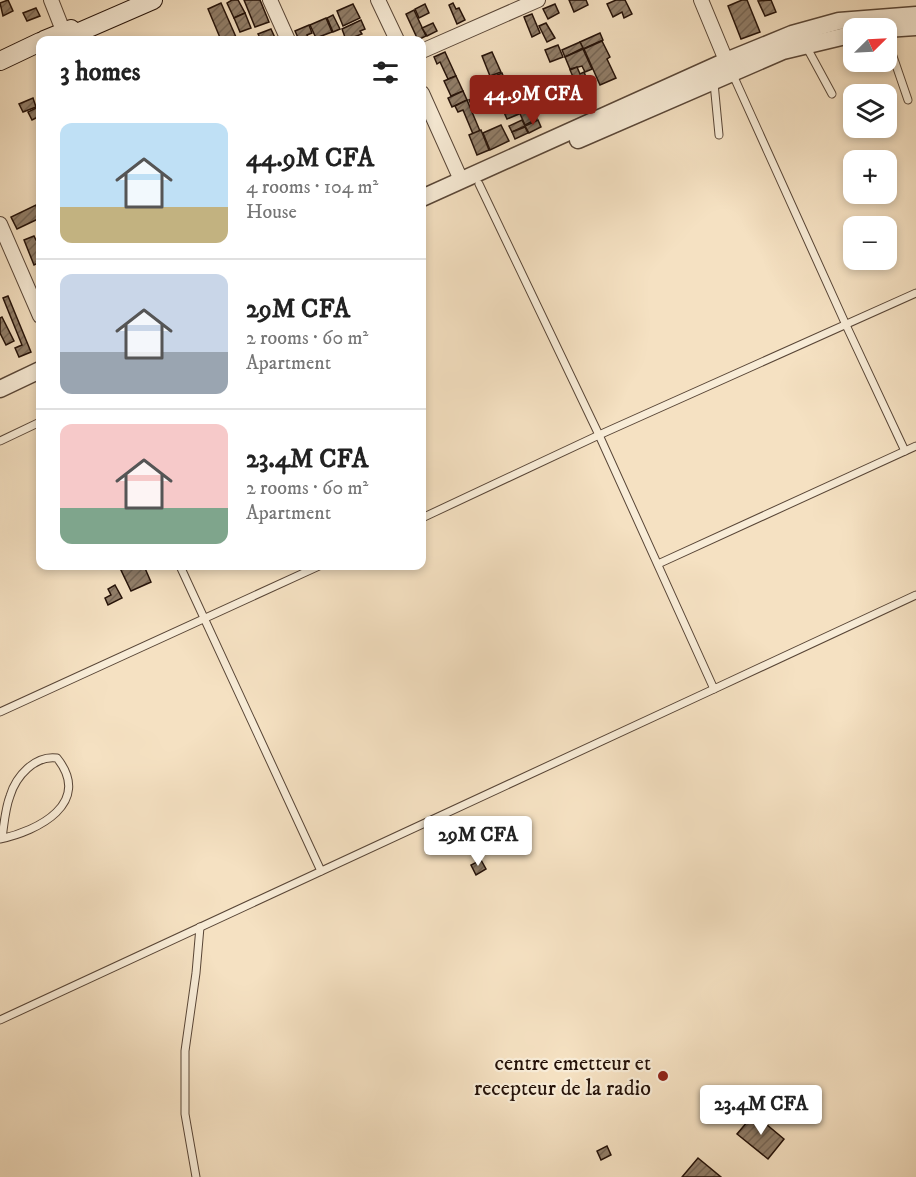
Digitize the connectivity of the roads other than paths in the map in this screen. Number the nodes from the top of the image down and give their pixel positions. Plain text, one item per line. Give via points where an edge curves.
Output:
1 (51, 0) edge
2 (132, 0) edge
3 (153, 0) edge
4 (270, 0) edge
5 (378, 0) edge
6 (538, 0) edge
7 (701, 0) edge
8 (916, 15) edge
9 (916, 27) edge
10 (897, 28) edge
11 (64, 36) edge
12 (66, 36) edge
13 (66, 36) edge
14 (286, 36) edge
15 (395, 36) edge
16 (843, 36) edge
17 (36, 44) edge
18 (805, 45) junction
19 (426, 49) edge
20 (36, 52) edge
21 (0, 61) edge
22 (729, 67) junction
23 (0, 68) edge
24 (897, 68) edge
25 (713, 80) junction
26 (832, 94) dead end
27 (908, 100) dead end
28 (426, 102) edge
29 (719, 135) dead end
30 (461, 180) junction
31 (480, 184) junction
32 (426, 196) edge
33 (426, 208) edge
34 (2, 231) edge
35 (916, 293) edge
36 (36, 307) edge
37 (846, 325) junction
38 (36, 372) edge
39 (36, 381) edge
40 (0, 389) edge
41 (0, 397) edge
42 (36, 424) edge
43 (599, 435) junction
44 (0, 441) edge
45 (916, 446) edge
46 (905, 451) junction
47 (426, 516) edge
48 (658, 564) junction
49 (182, 570) edge
50 (310, 570) edge
51 (916, 596) edge
52 (205, 618) junction
53 (714, 689) junction
54 (0, 712) edge
55 (1, 838) edge
56 (321, 871) junction
57 (200, 927) junction
58 (1, 1018) edge
59 (196, 1177) edge

1 - 11 street
2 - 12 main road
3 - 13 main road
4 - 14 street
5 - 15 street
6 - 19 street
7 - 22 street
8 - 22 street via 819,25
9 - 10 street
16 - 18 street
17 - 21 main road
18 - 22 street
18 - 26 lane
20 - 23 main road
22 - 25 street
22 - 30 street
22 - 37 lane
24 - 27 lane
25 - 29 lane
25 - 31 street
28 - 30 street
30 - 32 street
31 - 33 street
31 - 43 lane
34 - 36 street
35 - 37 lane
37 - 43 lane
37 - 46 lane
38 - 40 street
39 - 41 street
42 - 44 lane
43 - 47 lane
43 - 48 lane
45 - 46 lane
46 - 48 lane
48 - 53 lane
49 - 52 lane
50 - 52 lane
51 - 53 lane
52 - 54 lane
52 - 56 lane
53 - 56 lane
55 - 55 lane via 43,824 59,811 68,796 68,782 57,758 39,760 16,781
56 - 57 lane
57 - 58 lane
57 - 59 lane via 185,1052 185,1114

